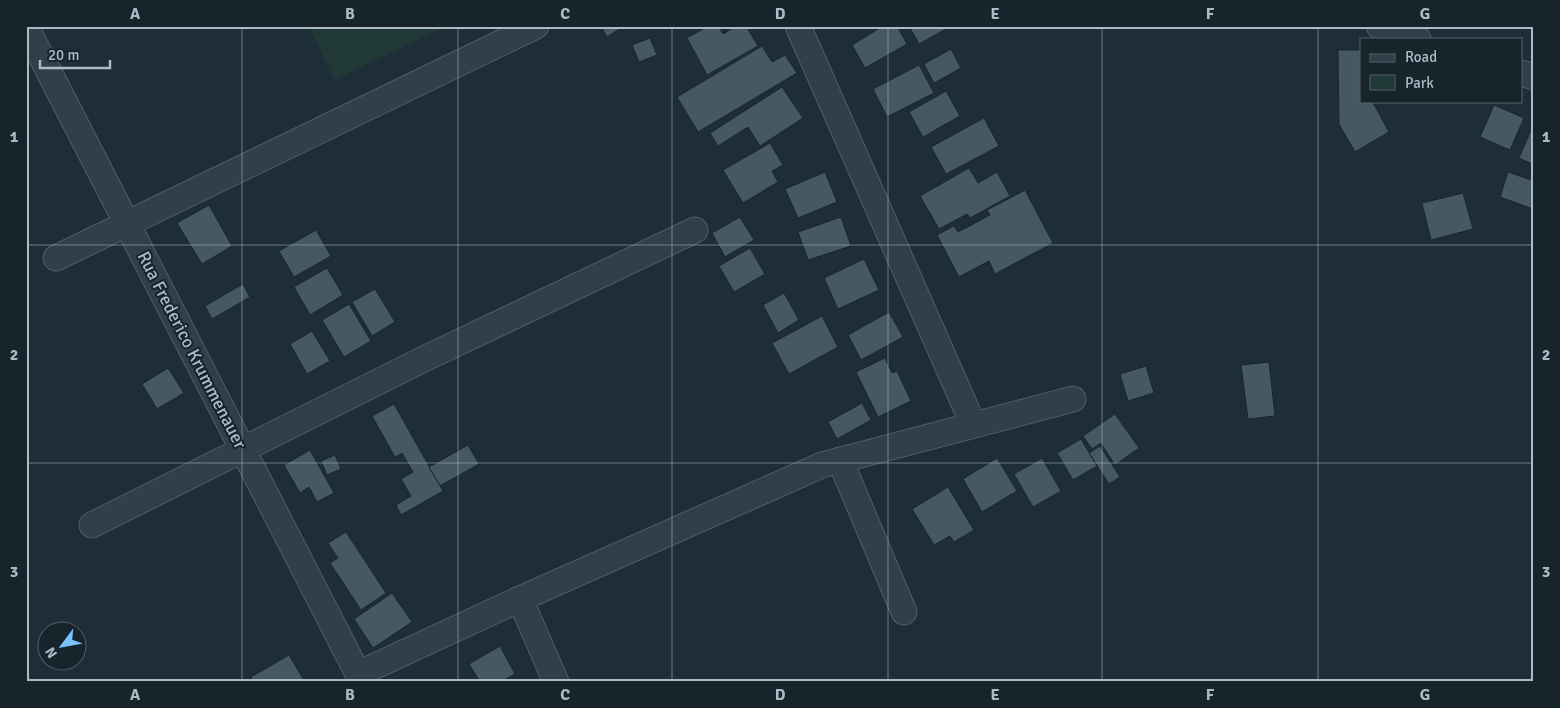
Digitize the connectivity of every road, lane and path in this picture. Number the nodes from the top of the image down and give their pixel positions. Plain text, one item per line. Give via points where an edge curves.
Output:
1 (536, 26) edge
2 (798, 26) edge
3 (1379, 26) edge
4 (26, 27) edge
5 (1415, 38) edge
6 (1522, 73) edge
7 (1534, 77) edge
8 (127, 223) junction
9 (695, 230) dead end
10 (56, 258) dead end
11 (1073, 399) dead end
12 (973, 424) junction
13 (243, 450) junction
14 (840, 460) junction
15 (92, 526) dead end
16 (520, 600) junction
17 (904, 612) dead end
18 (556, 682) edge

1 - 8 street
2 - 12 street
3 - 5 street
4 - 8 street, Rua Frederico Krummenauer
6 - 7 street
8 - 10 street
8 - 13 street, Rua Frederico Krummenauer
9 - 13 street via 426,358
11 - 12 street
12 - 14 street
13 - 15 street
13 - 16 street, Rua Frederico Krummenauer via 358,674
14 - 16 street via 822,464
14 - 17 street
16 - 18 street

